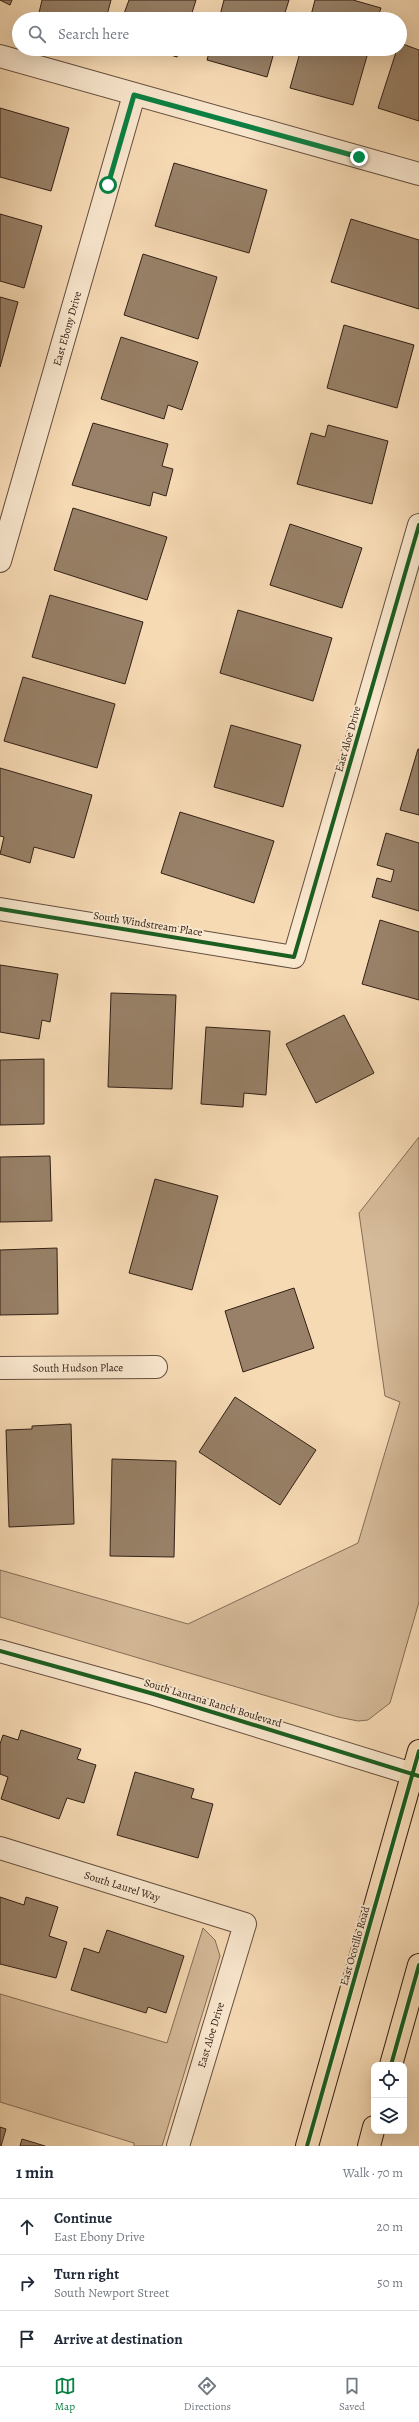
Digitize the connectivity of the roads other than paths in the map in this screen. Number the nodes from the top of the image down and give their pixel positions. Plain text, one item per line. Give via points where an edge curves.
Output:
1 (0, 56) edge
2 (134, 95) junction
3 (419, 174) edge
4 (419, 525) edge
5 (0, 561) edge
6 (0, 909) edge
7 (294, 957) joint
8 (156, 1367) dead end
9 (0, 1368) edge
10 (0, 1651) edge
11 (419, 1751) edge
12 (416, 1775) edge
13 (0, 1848) edge
14 (245, 1924) joint
15 (419, 1965) edge
16 (392, 2062) edge
17 (372, 2134) edge
18 (178, 2146) edge
19 (307, 2146) edge
20 (369, 2146) edge

1 - 2 street
2 - 3 street
2 - 5 street, East Ebony Drive
4 - 7 street, East Aloe Drive
6 - 7 street, South Windstream Place
8 - 9 street, South Hudson Place
10 - 12 street, South Lantana Ranch Boulevard via 154,1694
11 - 12 main road, East Ocotillo Road
12 - 19 main road, East Ocotillo Road
13 - 14 street, South Laurel Way
14 - 18 street, East Aloe Drive
15 - 16 main road
17 - 20 main road

